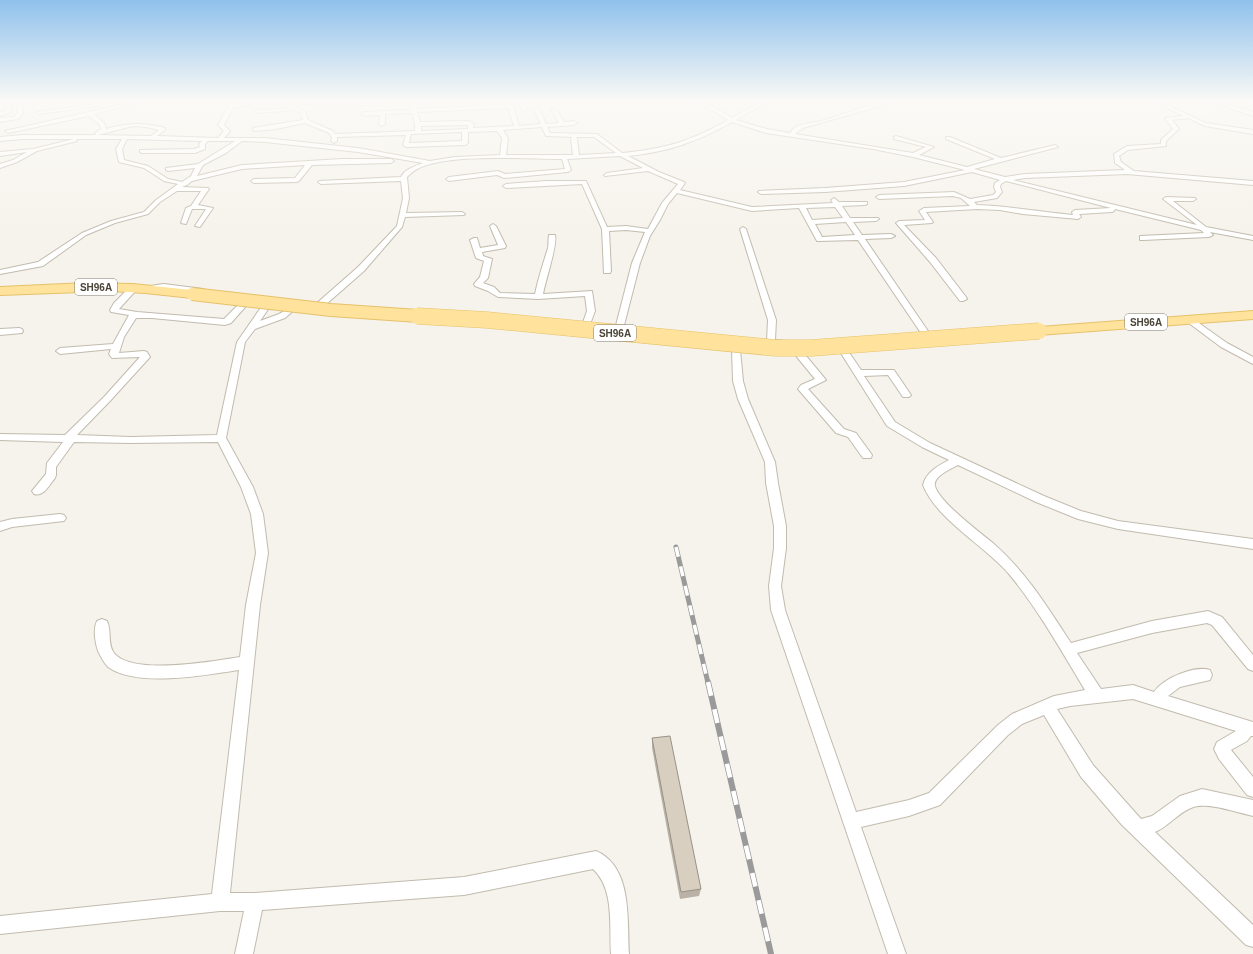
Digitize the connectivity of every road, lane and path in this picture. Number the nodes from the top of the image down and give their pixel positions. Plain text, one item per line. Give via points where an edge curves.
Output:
1 (55, 146) edge
2 (122, 146) edge
3 (202, 146) edge
4 (233, 146) edge
5 (314, 146) edge
6 (504, 146) edge
7 (575, 146) edge
8 (609, 146) edge
9 (677, 146) edge
10 (863, 146) edge
11 (925, 146) edge
12 (966, 146) edge
13 (1158, 146) edge
14 (327, 147) joint
15 (1055, 147) dead end
16 (35, 150) junction
17 (142, 151) dead end
18 (619, 153) junction
19 (0, 154) edge
20 (503, 155) junction
21 (914, 155) junction
22 (576, 156) junction
23 (564, 157) junction
24 (999, 159) junction
25 (430, 162) junction
26 (215, 164) dead end
27 (222, 164) dead end
28 (237, 164) dead end
29 (309, 164) junction
30 (412, 164) junction
31 (200, 165) junction
32 (0, 166) edge
33 (273, 166) junction
34 (168, 169) dead end
35 (648, 169) junction
36 (970, 169) junction
37 (1132, 172) junction
38 (608, 175) dead end
39 (191, 179) junction
40 (404, 179) junction
41 (449, 179) dead end
42 (1006, 179) junction
43 (321, 182) dead end
44 (1253, 183) edge
45 (185, 184) junction
46 (506, 186) dead end
47 (759, 186) dead end
48 (178, 188) junction
49 (676, 191) junction
50 (761, 192) dead end
51 (831, 193) junction
52 (879, 197) dead end
53 (1193, 199) dead end
54 (969, 201) junction
55 (865, 203) dead end
56 (836, 204) junction
57 (800, 206) junction
58 (194, 207) junction
59 (975, 207) junction
60 (1123, 209) junction
61 (462, 214) dead end
62 (403, 215) junction
63 (876, 218) dead end
64 (847, 220) junction
65 (810, 222) junction
66 (184, 223) dead end
67 (198, 226) dead end
68 (493, 226) dead end
69 (605, 229) junction
70 (743, 229) dead end
71 (1203, 229) junction
72 (650, 231) junction
73 (890, 236) dead end
74 (552, 237) dead end
75 (859, 238) junction
76 (1143, 238) dead end
77 (1253, 238) edge
78 (474, 240) dead end
79 (477, 251) junction
80 (607, 271) dead end
81 (0, 272) edge
82 (135, 288) junction
83 (150, 288) junction
84 (1, 292) edge
85 (538, 297) junction
86 (963, 299) dead end
87 (243, 305) junction
88 (320, 305) junction
89 (265, 308) junction
90 (290, 310) junction
91 (309, 312) junction
92 (134, 315) junction
93 (1250, 317) edge
94 (1189, 319) junction
95 (586, 325) junction
96 (252, 327) junction
97 (19, 331) dead end
98 (1042, 331) junction
99 (0, 332) edge
100 (618, 333) junction
101 (926, 334) junction
102 (116, 346) junction
103 (736, 350) junction
104 (843, 350) junction
105 (60, 351) dead end
106 (799, 353) junction
107 (1253, 361) edge
108 (858, 373) junction
109 (906, 395) dead end
110 (0, 437) edge
111 (70, 438) junction
112 (221, 438) junction
113 (867, 455) dead end
114 (958, 460) junction
115 (38, 490) dead end
116 (60, 518) dead end
117 (0, 527) edge
118 (1253, 544) edge
119 (102, 625) dead end
120 (1067, 650) junction
121 (247, 662) junction
122 (1253, 665) edge
123 (1205, 675) dead end
124 (1097, 696) junction
125 (1157, 699) junction
126 (1047, 706) junction
127 (1250, 728) edge
128 (1253, 789) edge
129 (1253, 808) edge
130 (851, 821) junction
131 (1138, 828) junction
132 (220, 902) junction
133 (256, 902) junction
134 (0, 924) edge
135 (1253, 938) edge
136 (244, 954) edge
137 (620, 954) edge
138 (897, 954) edge

1 - 16 street
2 - 45 street via 121,161 146,167 166,180
3 - 17 street via 202,148 195,150
4 - 31 street
5 - 14 street
6 - 20 street
7 - 22 street
8 - 18 street
9 - 18 street
10 - 21 street
11 - 21 street via 931,147
12 - 24 street
13 - 37 street via 1127,148 1116,155 1118,163
14 - 30 street via 404,157
15 - 24 street
16 - 19 street
16 - 32 street
18 - 22 street
18 - 35 street
20 - 23 street
20 - 25 street
21 - 36 street
22 - 23 street
23 - 41 street via 568,170 566,171 504,176 496,173
24 - 36 street
25 - 30 street
25 - 30 street
26 - 31 street
27 - 28 street
29 - 30 street via 360,161
29 - 33 street
29 - 33 street via 297,180 252,183
30 - 40 street
31 - 34 street
31 - 39 street
33 - 39 street via 237,168
35 - 38 street
35 - 49 street via 681,182
36 - 42 street
36 - 51 street via 904,184
37 - 42 street via 1039,175
37 - 44 street
39 - 45 street
40 - 43 street
40 - 62 street via 406,198
42 - 54 street via 997,185 999,192 995,197
42 - 60 street
45 - 48 street
46 - 69 street via 584,182
47 - 51 street via 817,184 825,186
48 - 58 street via 206,188
48 - 81 street via 158,201 146,213 113,222 84,234 40,264
49 - 57 street via 746,208
49 - 72 street via 665,203
50 - 51 street
51 - 56 street
52 - 54 street via 954,194
53 - 71 street via 1166,199
54 - 59 street
55 - 56 street
56 - 57 street
56 - 64 street
57 - 65 street
58 - 66 street via 189,208
58 - 67 street via 210,208
59 - 60 street via 1078,217 1076,211
59 - 86 street via 922,210 930,222 898,224 933,260
60 - 71 street
61 - 62 street
62 - 88 street via 400,226 361,269
63 - 64 street
64 - 65 street
64 - 75 street
65 - 75 street via 820,239
68 - 79 street via 502,246
69 - 72 street
69 - 80 street
70 - 101 street via 772,320 771,341 777,344
71 - 76 street via 1209,235
71 - 77 street
72 - 100 street via 636,263
73 - 75 street
74 - 85 street via 552,246
75 - 101 street
78 - 79 street
79 - 85 street via 480,258 488,259 484,278 478,284 492,289 498,295
82 - 83 main road, SH96A
82 - 84 main road, SH96A via 97,287
82 - 92 street via 114,310
83 - 87 street via 157,293
83 - 88 street via 175,287
83 - 98 main road, SH96A, bridge via 331,310 487,320 776,348 811,348
85 - 95 street via 589,293 591,311
87 - 89 street
87 - 92 street via 225,322
88 - 91 street
88 - 95 street via 432,311
89 - 90 street
89 - 96 street
90 - 91 street
90 - 96 street via 282,316
91 - 100 street
92 - 102 street via 126,324
93 - 94 main road, SH96A
94 - 98 main road, SH96A
94 - 107 street via 1224,345
95 - 100 street
96 - 112 street via 241,342
97 - 99 street
98 - 101 street via 1039,326 1033,326
98 - 104 street via 1046,334
100 - 103 street
102 - 105 street
102 - 111 street via 115,356 144,354 145,357
103 - 106 street
103 - 130 street via 738,381 743,400 770,462 780,526 775,586 778,610
104 - 106 street
104 - 108 street
106 - 113 street via 802,360 821,380 803,389 840,431 852,435
108 - 109 street via 891,372
108 - 114 street via 890,424
110 - 111 street
111 - 112 street
111 - 115 street via 51,466 52,473 49,479
112 - 121 street via 247,487 257,514 262,553
114 - 118 street via 1078,515 1118,525
114 - 120 street via 933,476 929,486 932,493 944,507 998,554 1021,580
116 - 117 street via 12,523
119 - 121 street via 102,643 107,656 114,664 127,669 145,672 169,671
120 - 122 street via 1152,627 1208,617 1217,621
120 - 124 street
121 - 132 street
123 - 125 street via 1175,681 1161,691
124 - 125 street via 1133,692
124 - 126 street via 1070,699
125 - 127 street
126 - 130 street via 1018,719 1003,730 934,799 909,808
126 - 131 street via 1087,772
127 - 128 street via 1222,749
129 - 131 street via 1202,797 1194,798 1186,800 1151,825
130 - 138 street
131 - 135 street
132 - 133 street
132 - 134 street
133 - 136 street
133 - 137 street via 464,886 596,860 612,878 616,894

